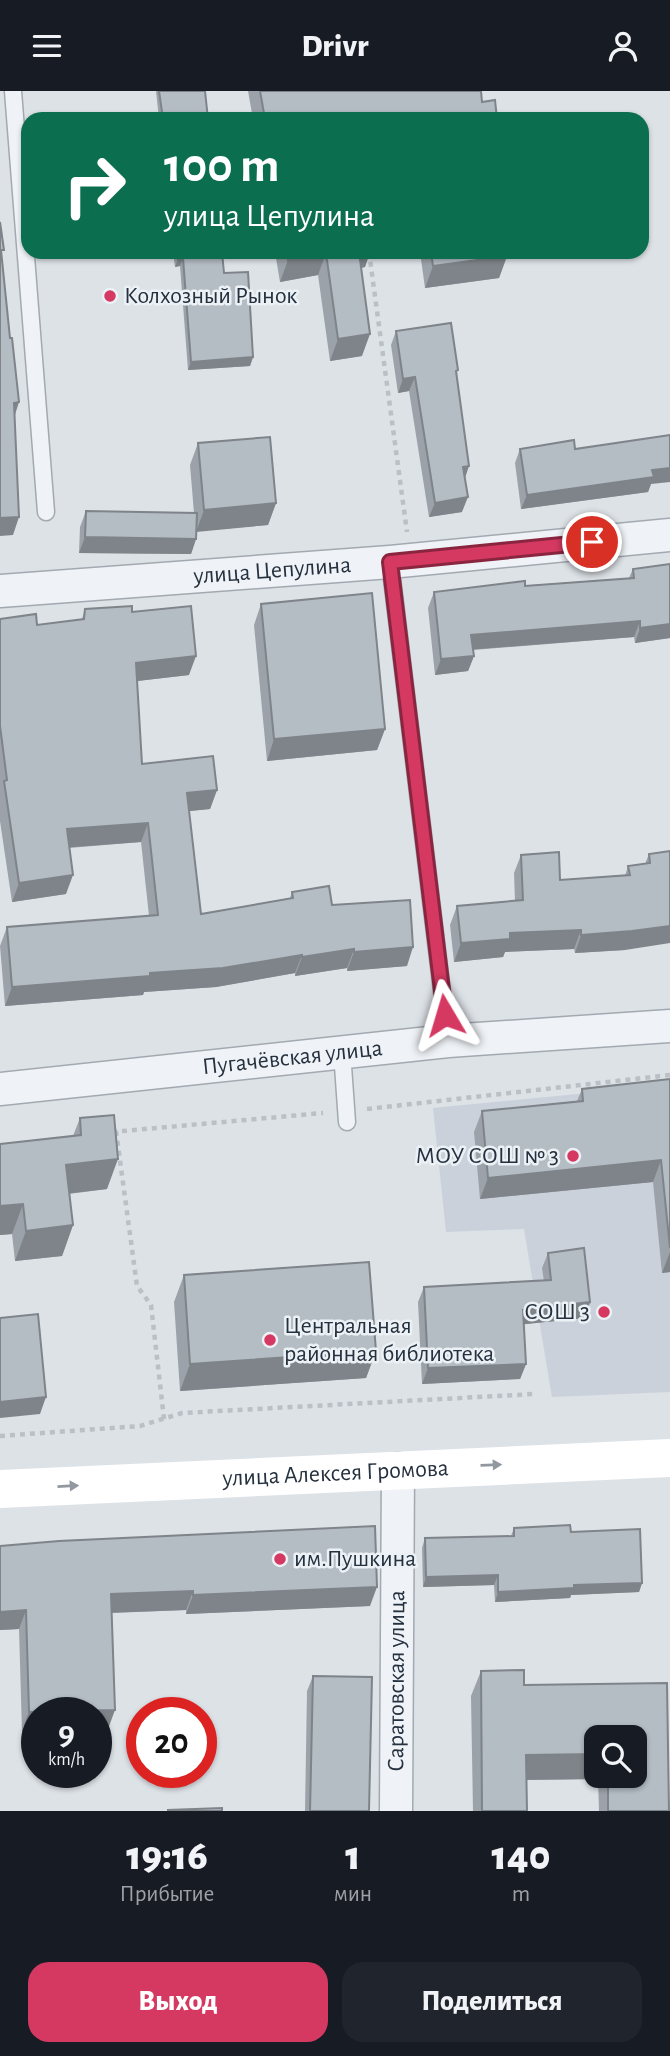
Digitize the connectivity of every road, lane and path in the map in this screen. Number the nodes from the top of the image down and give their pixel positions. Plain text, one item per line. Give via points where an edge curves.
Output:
1 (13, 91) edge
2 (21, 193) edge
3 (26, 259) edge
4 (370, 259) edge
5 (46, 512) dead end
6 (670, 535) edge
7 (400, 561) junction
8 (0, 591) edge
9 (670, 1026) edge
10 (448, 1041) junction
11 (342, 1052) junction
12 (0, 1089) edge
13 (347, 1122) dead end
14 (116, 1131) edge
15 (534, 1394) dead end
16 (164, 1419) junction
17 (0, 1436) edge
18 (670, 1458) edge
19 (398, 1469) junction
20 (0, 1489) edge
21 (396, 1811) edge

1 - 2 lane
3 - 5 lane
4 - 7 path
6 - 7 street, улица Цепулина
7 - 8 street, улица Цепулина
7 - 10 lane
9 - 10 street, Пугачёвская улица
10 - 11 street, Пугачёвская улица
11 - 12 street, Пугачёвская улица
11 - 13 lane
14 - 16 path via 137,1286 152,1305
15 - 16 path via 183,1413
16 - 17 path via 140,1426
19 -> 18 street, улица Алексея Громова
20 -> 19 street, улица Алексея Громова
19 - 21 street, Саратовская улица

